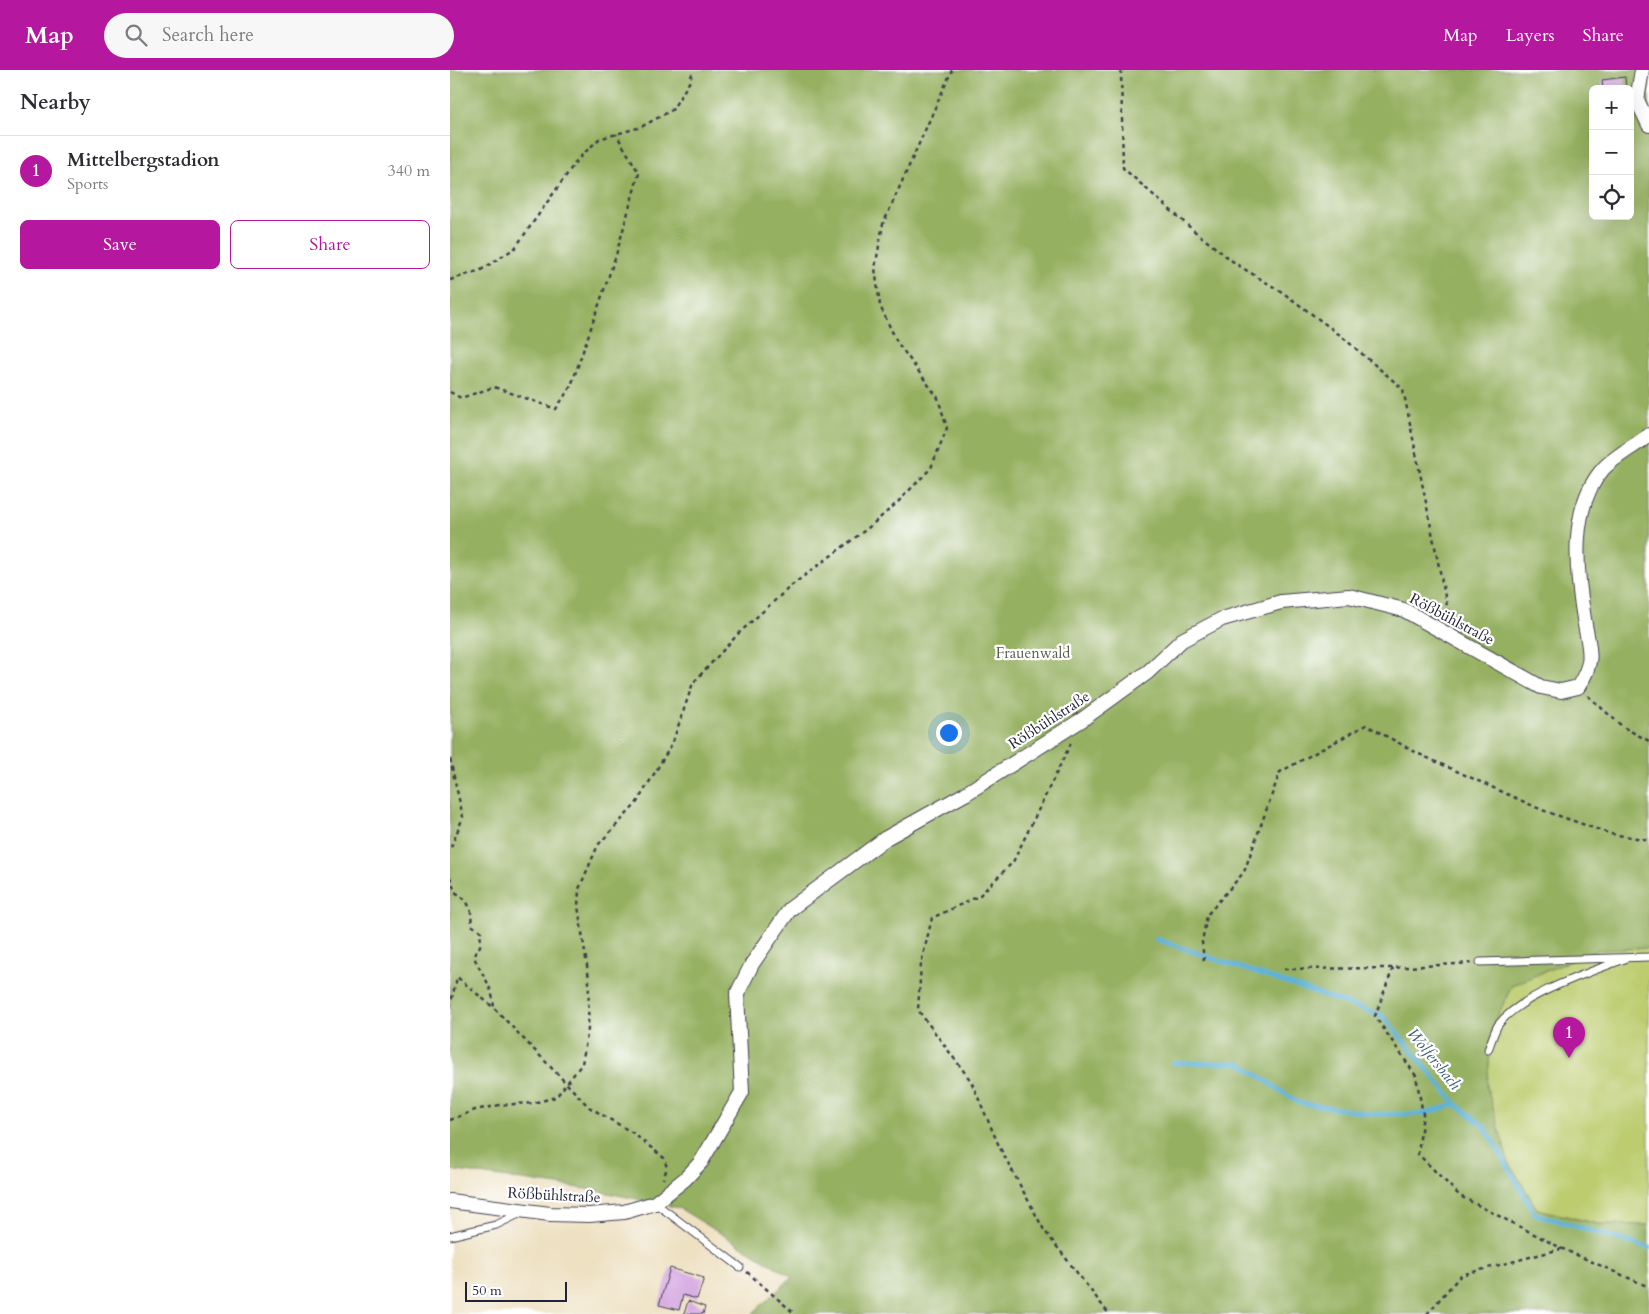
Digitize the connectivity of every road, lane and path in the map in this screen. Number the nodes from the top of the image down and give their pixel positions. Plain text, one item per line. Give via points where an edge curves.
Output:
1 (693, 70) edge
2 (952, 70) edge
3 (1121, 70) edge
4 (1642, 70) edge
5 (1649, 125) edge
6 (616, 134) junction
7 (450, 280) edge
8 (450, 392) edge
9 (1649, 435) edge
10 (1454, 637) junction
11 (1578, 687) junction
12 (1083, 719) junction
13 (1649, 741) edge
14 (450, 760) edge
15 (1649, 840) edge
16 (450, 850) edge
17 (450, 877) edge
18 (1649, 957) edge
19 (1627, 958) junction
20 (1204, 961) dead end
21 (1480, 962) joint
22 (1392, 968) junction
23 (1284, 969) dead end
24 (450, 1007) edge
25 (494, 1008) junction
26 (1488, 1050) dead end
27 (566, 1083) junction
28 (450, 1120) edge
29 (450, 1201) edge
30 (655, 1203) junction
31 (525, 1211) junction
32 (450, 1236) edge
33 (1563, 1249) junction
34 (740, 1267) joint
35 (1649, 1287) edge
36 (795, 1314) edge
37 (1109, 1314) edge
38 (1428, 1314) edge

1 - 6 path via 672,110 641,127
2 - 27 path via 883,224 875,268 880,306 896,342 938,398 947,428 930,468 897,503 792,585 693,683 672,744 636,804 598,845 579,888 578,906 589,979 588,1028 582,1064
3 - 10 path via 1123,168 1236,264 1282,292 1340,335 1403,389
4 - 5 street via 1637,100
6 - 7 path via 599,139 577,160 515,248 481,270
6 - 8 path via 639,173 616,255 571,386 556,409 494,387 461,398
9 - 11 street via 1604,469 1585,498 1577,529 1582,606 1590,657 1589,670
10 - 11 street, Rößbühlstraße via 1541,687 1560,691
10 - 12 street, Rößbühlstraße via 1404,610 1349,596 1281,602 1222,619 1182,640 1148,672
11 - 13 path via 1623,727
12 - 30 street, Rößbühlstraße via 964,794 886,838 790,909 752,964 737,994 742,1092 701,1162
12 - 37 path via 1013,862 979,896 932,918 921,964 918,1010 970,1081 999,1146 1044,1230
14 - 16 path via 462,816
15 - 20 path via 1611,834 1542,810 1419,754 1366,725 1280,772 1244,872 1208,916 1202,942
17 - 25 path via 455,892 465,898 473,914 471,925 481,931 480,946 474,957 483,977 491,985
18 - 19 lane
19 - 21 lane
19 - 26 lane via 1549,989 1522,1004 1498,1025
21 - 22 path
22 - 23 path
22 - 33 path via 1375,1016 1416,1076 1423,1114 1418,1154 1460,1196
24 - 25 path via 457,976
25 - 27 path
27 - 28 path via 556,1097 474,1110
27 - 30 path via 589,1107 633,1133 664,1158 667,1168
29 - 31 street, Rößbühlstraße
30 - 31 street, Rößbühlstraße via 624,1212 589,1215
30 - 34 lane
31 - 32 lane via 496,1226
33 - 35 path
33 - 38 path via 1461,1275
34 - 36 path

